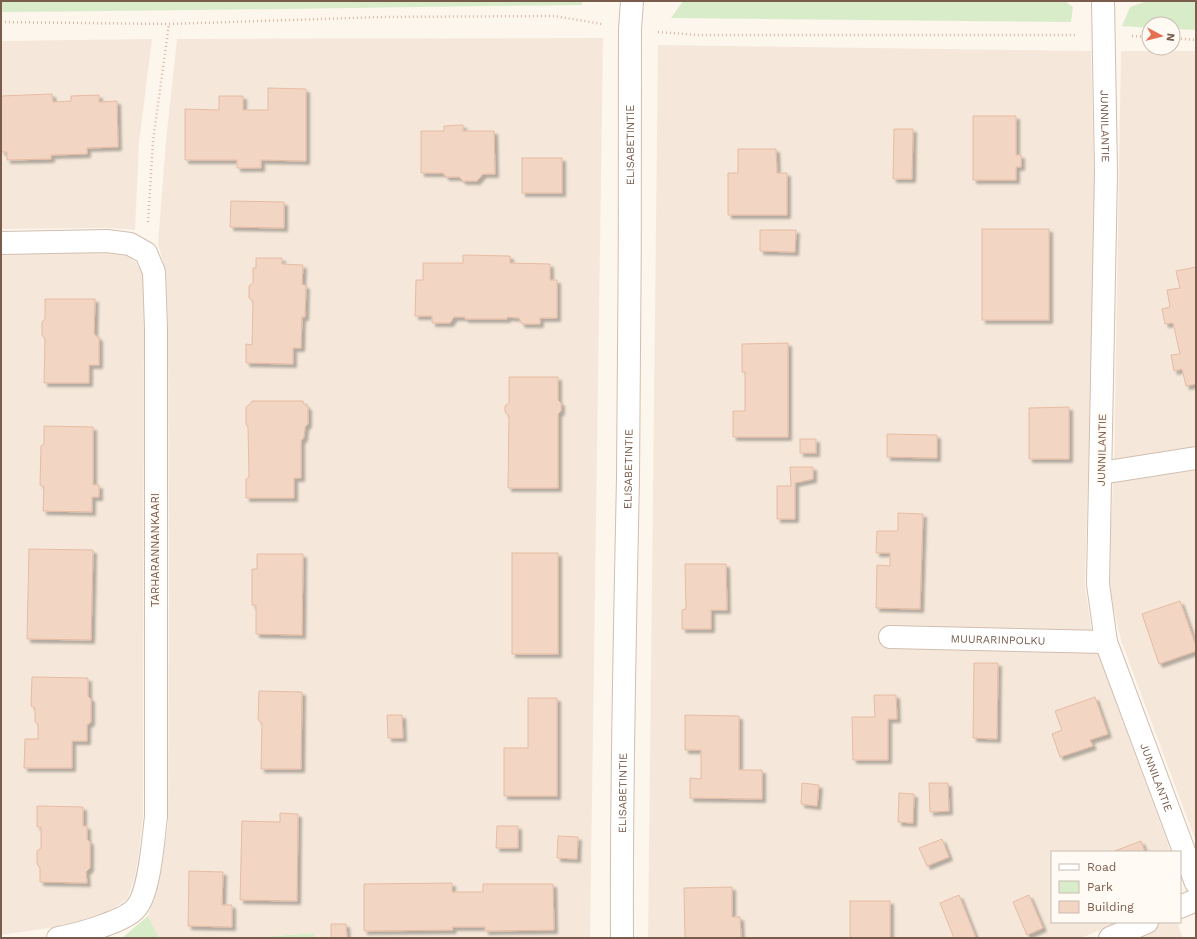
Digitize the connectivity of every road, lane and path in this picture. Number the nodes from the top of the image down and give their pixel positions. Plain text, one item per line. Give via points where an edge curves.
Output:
1 (632, 1) edge
2 (1102, 1) edge
3 (1, 22) edge
4 (168, 24) junction
5 (630, 29) junction
6 (1103, 35) junction
7 (1181, 39) edge
8 (1196, 40) edge
9 (1, 243) edge
10 (146, 253) junction
11 (1196, 458) edge
12 (1101, 473) junction
13 (890, 637) dead end
14 (1106, 642) junction
15 (1196, 883) edge
16 (1196, 900) edge
17 (1181, 907) edge
18 (1145, 923) edge
19 (58, 938) edge
20 (622, 938) edge
21 (1110, 938) edge

1 - 5 street, ELISABETINTIE
2 - 6 street, JUNNILANTIE
3 - 4 path
4 - 5 path via 383,17 554,16
4 - 10 path via 153,141
5 - 6 path via 698,35
5 - 20 street, ELISABETINTIE
6 - 12 street, JUNNILANTIE via 1106,172
7 - 8 path
9 - 10 street via 107,241 130,244
10 - 19 street, TARHARANNANKAARI via 154,272 156,328 156,817 147,880 135,910 84,932
11 - 12 street
12 - 14 street, JUNNILANTIE via 1098,584
13 - 14 street, MUURARINPOLKU
14 - 15 street, JUNNILANTIE
16 - 17 street
18 - 21 street

